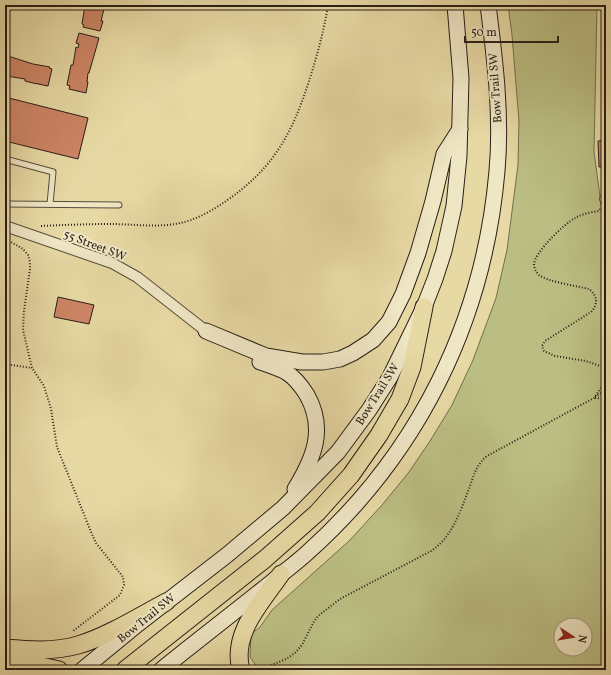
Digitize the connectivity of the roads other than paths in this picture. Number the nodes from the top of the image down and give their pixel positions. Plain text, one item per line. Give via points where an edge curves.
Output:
1 (455, 5) edge
2 (488, 5) edge
3 (460, 129) junction
4 (5, 159) edge
5 (5, 204) edge
6 (50, 204) junction
7 (119, 205) dead end
8 (5, 226) edge
9 (424, 307) junction
10 (206, 331) junction
11 (283, 508) junction
12 (281, 574) junction
13 (166, 602) junction
14 (5, 648) edge
15 (5, 658) edge
16 (59, 670) edge
17 (82, 670) edge
18 (125, 670) edge
19 (161, 670) edge
20 (241, 670) edge

1 - 3 main road, Bow Trail SW via 461,78
2 - 12 main road, Bow Trail SW via 498,111 497,171 483,263 459,338 428,404 402,446 348,513 307,554
3 - 9 main road, Bow Trail SW via 454,206 444,251
3 - 10 main road via 444,154 418,253 403,294 389,322 373,340 340,359 302,362 266,356
4 - 6 lane via 53,172
5 - 6 lane
6 - 7 lane
8 - 10 street, 55 Street SW via 112,262 137,277
9 - 11 main road, Bow Trail SW via 390,377 369,410 338,452
9 - 18 highway via 412,367 400,399 351,475 317,512 265,559
10 - 11 main road via 231,350 287,372 303,388 313,406 317,426 312,457
11 - 13 main road, Bow Trail SW
12 - 19 main road, Bow Trail SW
12 - 20 highway via 248,621 243,633 239,654
13 - 14 highway via 97,638 78,645 44,650
13 - 17 main road, Bow Trail SW
15 - 16 highway

